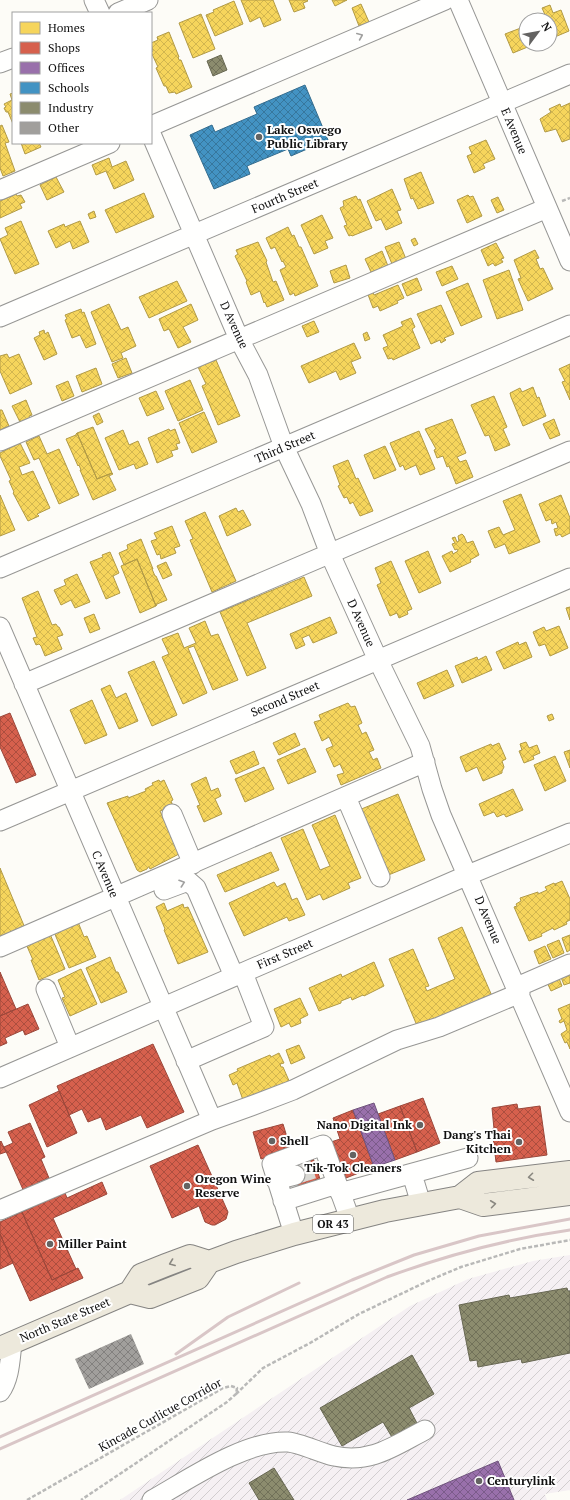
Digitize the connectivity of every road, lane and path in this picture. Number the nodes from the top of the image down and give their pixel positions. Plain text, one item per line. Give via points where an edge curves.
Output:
1 (94, 0) edge
2 (148, 0) edge
3 (445, 0) edge
4 (458, 0) edge
5 (100, 12) edge
6 (120, 12) edge
7 (12, 58) edge
8 (0, 63) edge
9 (570, 74) edge
10 (502, 103) junction
11 (152, 126) edge
12 (152, 136) edge
13 (108, 144) edge
14 (0, 190) edge
15 (547, 208) junction
16 (194, 235) junction
17 (570, 261) edge
18 (0, 317) edge
19 (570, 325) edge
20 (239, 339) junction
21 (0, 441) edge
22 (284, 447) junction
23 (570, 451) edge
24 (330, 554) junction
25 (0, 568) edge
26 (570, 578) edge
27 (0, 627) edge
28 (378, 660) junction
29 (24, 684) junction
30 (425, 762) junction
31 (70, 791) junction
32 (346, 797) junction
33 (172, 814) dead end
34 (0, 821) edge
35 (570, 834) edge
36 (193, 864) junction
37 (468, 875) junction
38 (380, 877) dead end
39 (118, 903) junction
40 (0, 947) edge
41 (570, 964) edge
42 (239, 974) junction
43 (46, 990) dead end
44 (518, 990) junction
45 (163, 1007) junction
46 (70, 1047) junction
47 (186, 1061) junction
48 (0, 1078) edge
49 (570, 1112) edge
50 (212, 1120) junction
51 (468, 1158) dead end
52 (570, 1172) edge
53 (412, 1174) junction
54 (295, 1175) tunnel mouth
55 (276, 1180) junction
56 (338, 1189) junction
57 (570, 1194) edge
58 (460, 1197) junction
59 (283, 1201) junction
60 (421, 1204) junction
61 (0, 1210) edge
62 (350, 1219) junction
63 (294, 1234) junction
64 (570, 1240) edge
65 (6, 1346) edge
66 (0, 1392) edge
67 (233, 1397) junction
68 (425, 1430) dead end
69 (28, 1500) edge
70 (81, 1500) edge
71 (152, 1500) edge

1 - 5 street
2 - 6 street
11 -> 3 street
4 - 10 street, E Avenue
7 - 8 street
9 - 10 street, Fourth Street
10 - 15 street, E Avenue
10 - 16 street, Fourth Street
12 - 16 street, D Avenue
13 - 14 street
15 - 17 street, E Avenue
15 - 20 street
16 - 18 street, Fourth Street
16 - 20 street, D Avenue
19 - 22 street, Third Street
20 - 21 street
20 - 22 street, D Avenue via 258,374
22 - 24 street, D Avenue via 311,504
22 - 25 street, Third Street
23 - 24 street
24 - 28 street, D Avenue
24 - 29 street
26 - 28 street, Second Street
27 - 29 street, C Avenue
28 - 30 street, D Avenue via 412,727
28 - 31 street, Second Street
29 - 31 street, C Avenue
30 - 32 street
30 - 37 street, D Avenue via 441,815
31 - 34 street, Second Street
31 - 39 street, C Avenue
32 - 36 street
32 - 38 street
33 - 36 street
35 - 37 street, First Street
36 - 39 street
37 - 42 street, First Street
37 - 44 street, D Avenue
39 - 40 street
39 -> 42 street via 188,880 196,888
39 - 45 street, C Avenue
41 - 44 street
42 - 45 street, First Street
42 - 47 street via 264,1027
43 - 46 street
44 - 49 street, D Avenue
44 - 50 street via 439,1028 397,1040 293,1090
45 - 46 street, First Street
45 - 47 street, C Avenue
46 - 48 street, First Street
47 - 50 street, C Avenue
50 - 61 street
51 - 53 street
52 -> 58 main road, North State Street / OR 43 via 478,1184
53 - 56 street
53 - 60 street
54 - 55 street
55 - 56 street via 272,1164 323,1145 323,1166
55 - 59 street
56 - 59 street
56 - 62 street
58 -> 57 main road, North State Street / OR 43 via 483,1205
58 - 60 main road, North State Street / OR 43
59 - 63 street
60 - 62 main road, North State Street / OR 43
62 - 63 main road, North State Street / OR 43
63 - 65 main road, North State Street / OR 43 via 209,1262 190,1256 166,1265 141,1275 130,1292
64 - 67 path via 520,1249 461,1267 430,1280 359,1314 263,1368
65 - 66 street via 8,1376
67 - 69 path, Kincade Curlicue Corridor via 237,1391 235,1387 223,1388
67 - 70 path, Kincade Curlicue Corridor
68 - 71 street via 378,1455 359,1458 335,1456 288,1442 259,1445 225,1459

